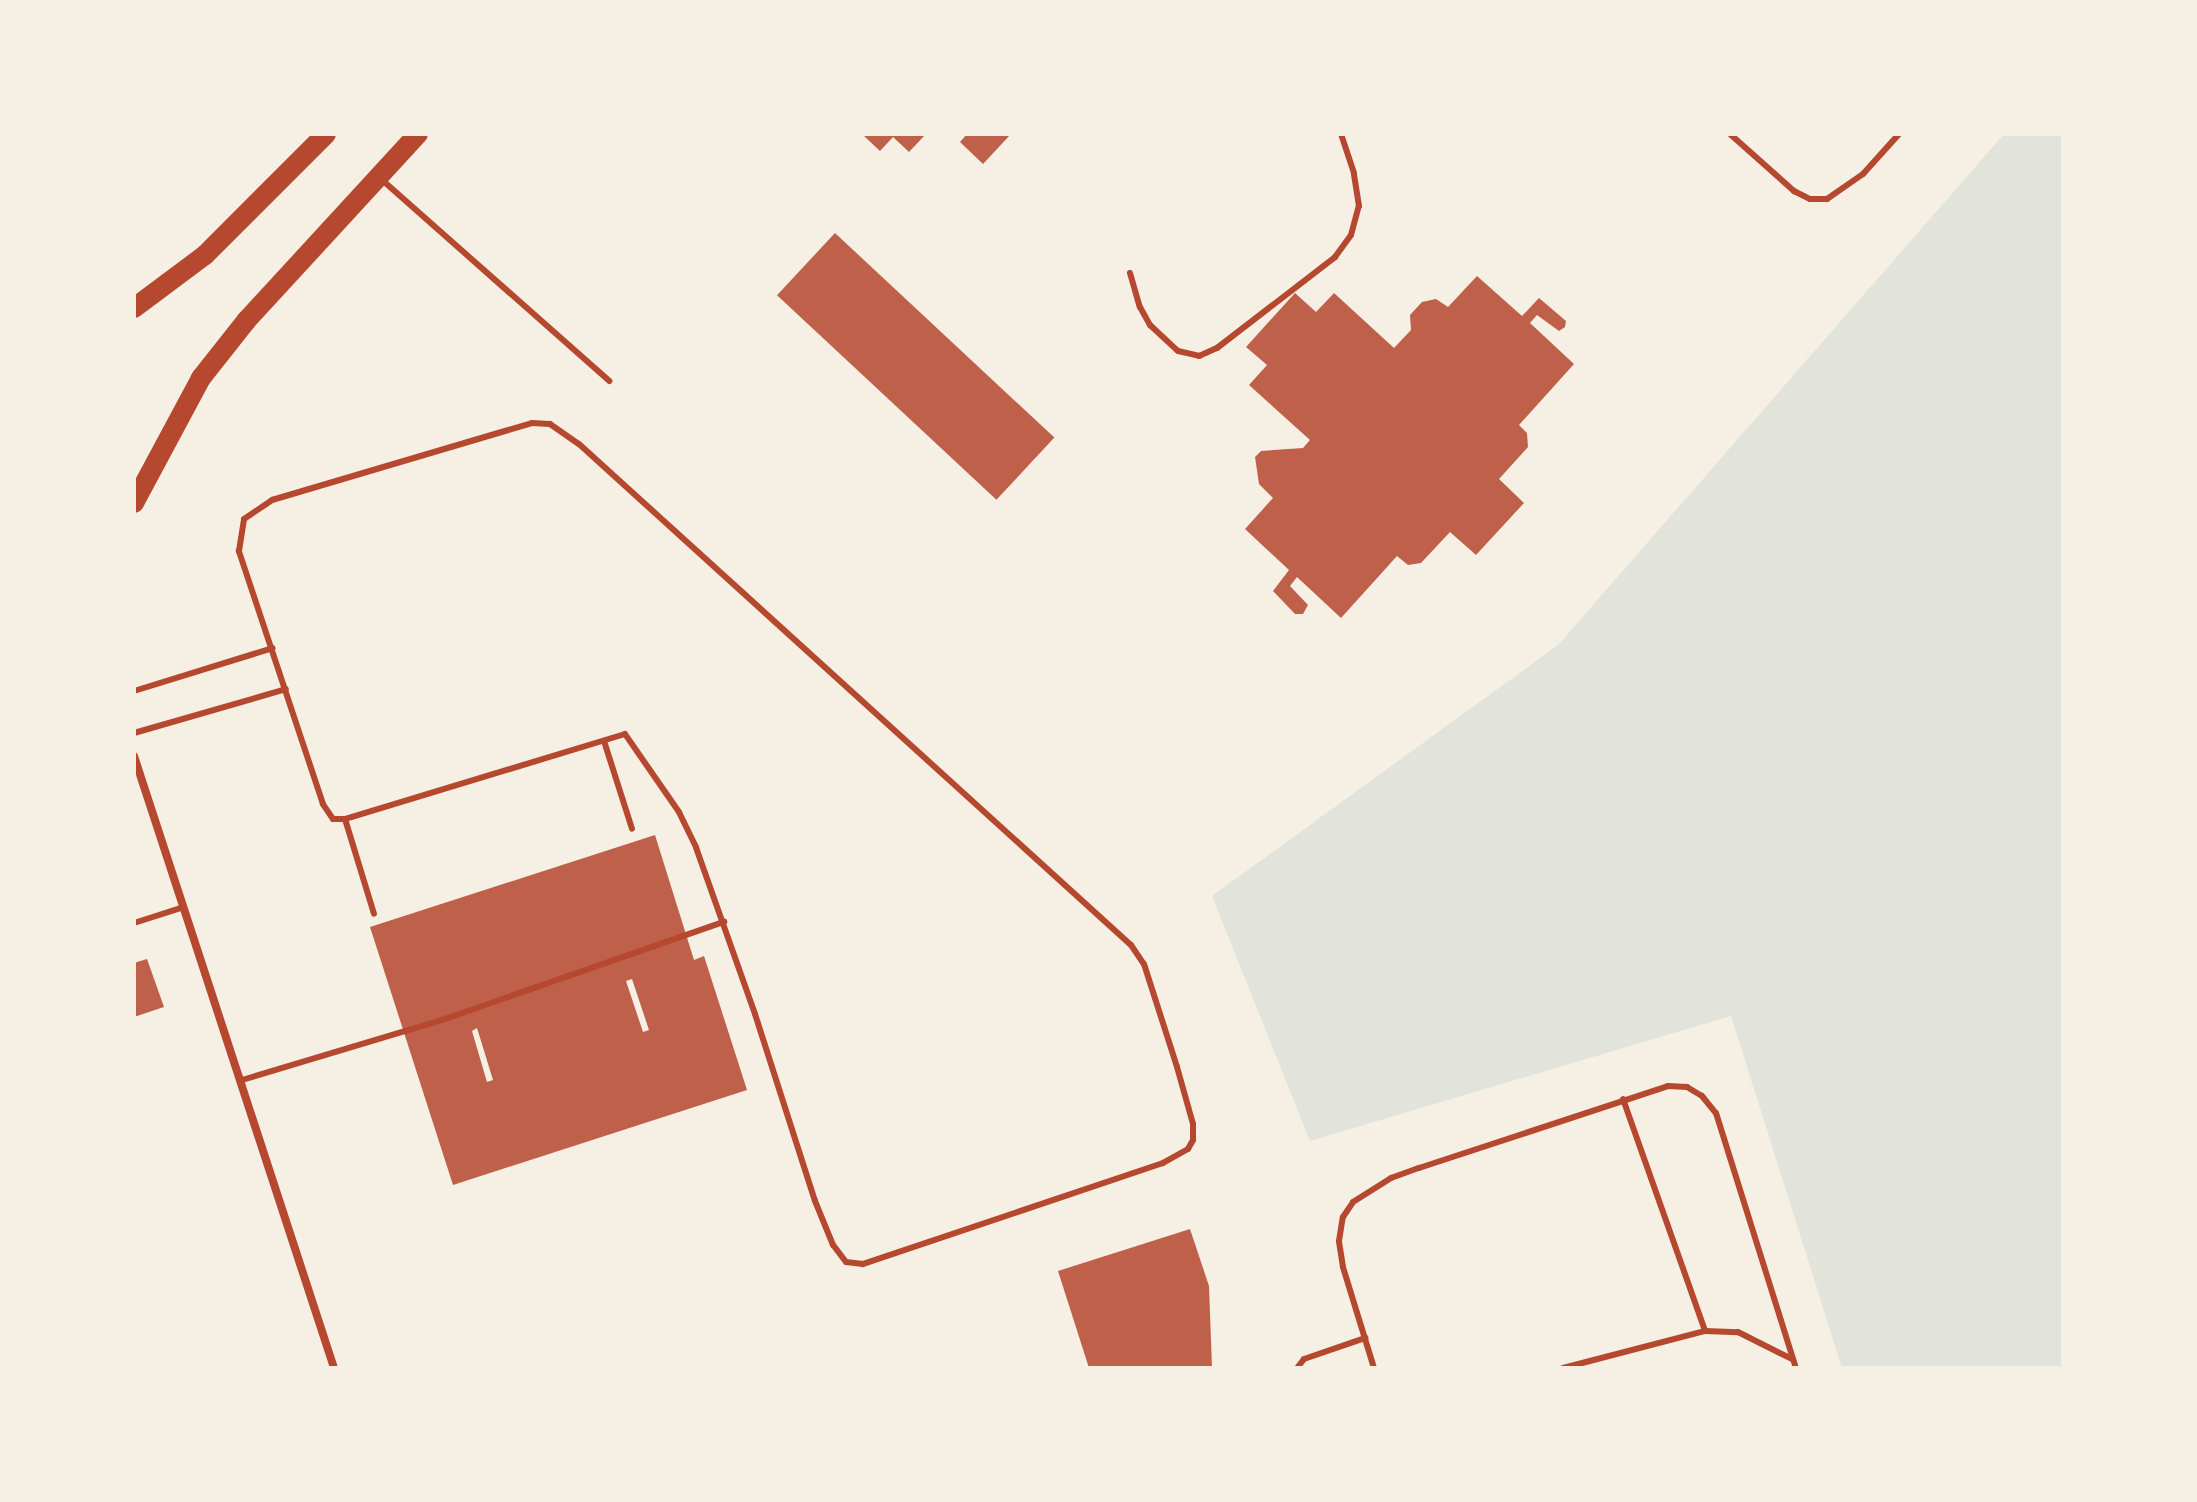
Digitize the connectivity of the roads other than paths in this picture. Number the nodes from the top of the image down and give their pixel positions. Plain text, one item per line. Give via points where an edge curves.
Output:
1 (326, 134) edge
2 (418, 134) edge
3 (1341, 134) edge
4 (1730, 134) edge
5 (1899, 134) edge
6 (378, 177) junction
7 (1130, 273) dead end
8 (134, 308) edge
9 (609, 381) dead end
10 (134, 503) edge
11 (273, 648) junction
12 (286, 689) junction
13 (134, 691) edge
14 (134, 733) edge
15 (604, 741) junction
16 (134, 756) edge
17 (345, 819) junction
18 (632, 829) dead end
19 (185, 906) junction
20 (374, 914) dead end
21 (724, 922) junction
22 (134, 923) edge
23 (242, 1080) junction
24 (1623, 1099) junction
25 (1705, 1331) junction
26 (1365, 1338) junction
27 (1793, 1360) junction
28 (334, 1368) edge
29 (1297, 1368) edge
30 (1374, 1368) edge
31 (1563, 1368) edge
32 (1796, 1368) edge

1 - 8 main road via 205,255
2 - 6 main road
3 - 7 lane via 1359,206 1351,235 1335,257 1217,348 1199,356 1178,351 1150,325
4 - 5 lane via 1810,199 1827,199 1863,174
6 - 9 lane
6 - 10 main road via 201,378
11 - 12 lane
11 - 13 lane
11 - 21 lane via 239,551 244,519 257,508 511,426 550,424 579,444 1131,945 1144,964 1173,1053 1193,1140 1188,1149 1163,1163 863,1264 846,1262 815,1201
12 - 14 lane
12 - 17 lane via 323,804 333,819
15 - 17 lane
15 - 18 lane
15 - 21 lane via 625,734 679,812
16 - 19 street
17 - 20 lane
19 - 22 lane
19 - 23 street
21 - 23 lane via 442,1020
23 - 28 street
24 - 25 lane
24 - 26 lane via 1391,1178 1353,1202 1343,1217 1339,1241
24 - 27 lane via 1668,1086 1687,1087 1716,1113
25 - 27 lane via 1738,1332
25 - 31 lane
26 - 29 lane via 1304,1359
26 - 30 lane
27 - 32 lane

